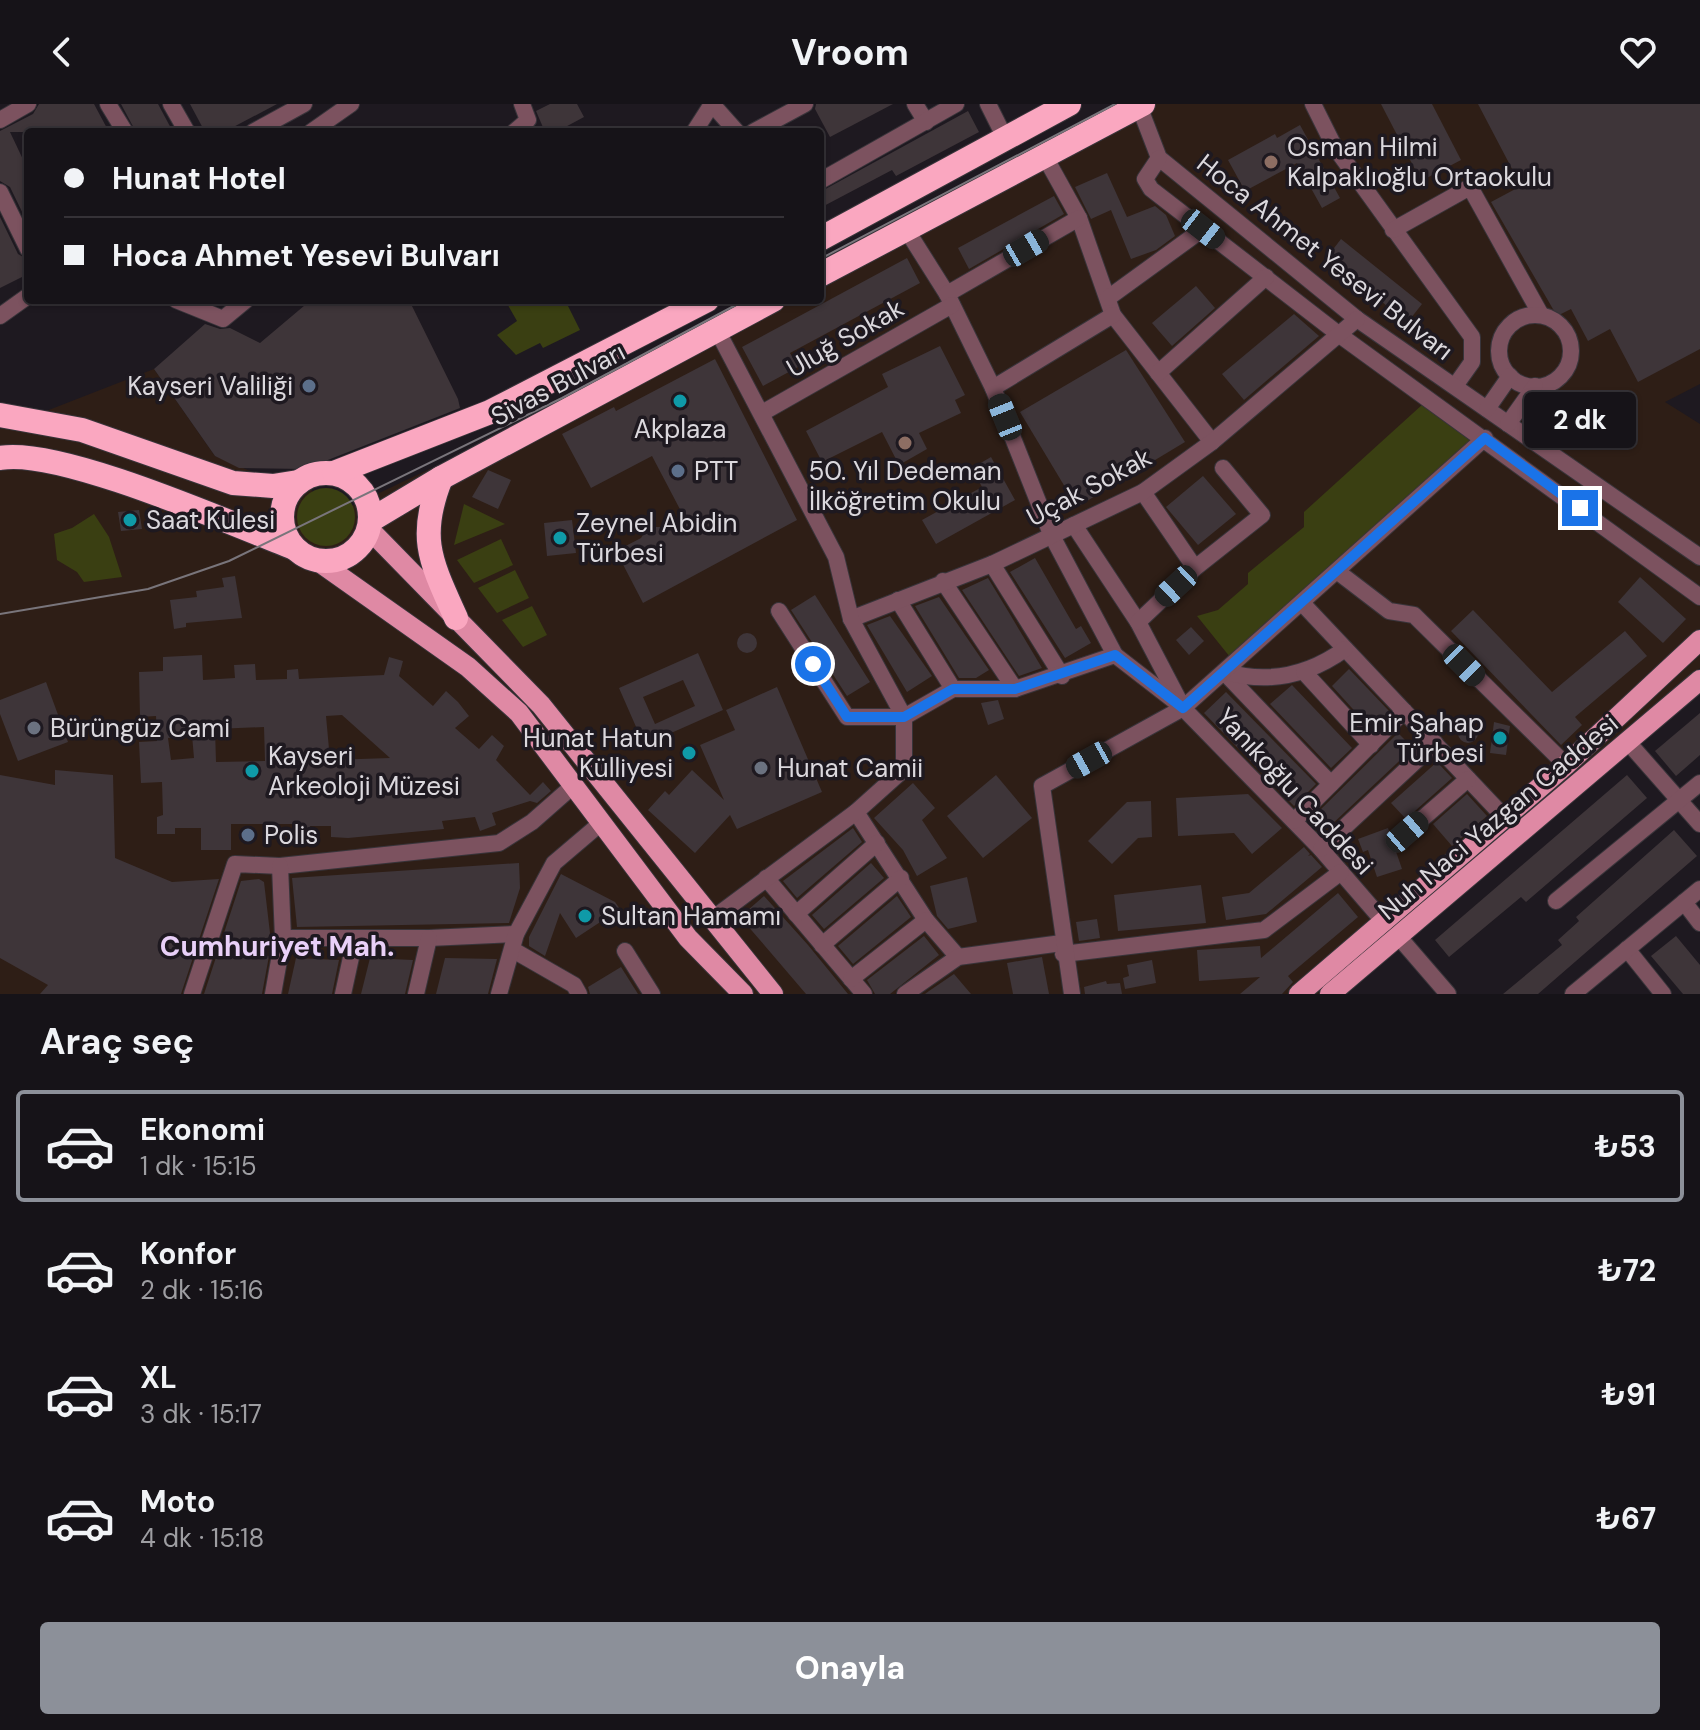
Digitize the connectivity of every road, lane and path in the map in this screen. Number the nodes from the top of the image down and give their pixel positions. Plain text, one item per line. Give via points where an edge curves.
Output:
1 (28, 104) edge
2 (108, 104) edge
3 (171, 104) edge
4 (304, 104) edge
5 (351, 104) edge
6 (712, 104) edge
7 (805, 104) edge
8 (915, 104) edge
9 (956, 104) edge
10 (988, 104) edge
11 (1069, 104) edge
12 (1313, 104) edge
13 (524, 105) edge
14 (1141, 105) edge
15 (0, 120) edge
16 (926, 122) junction
17 (123, 128) edge
18 (185, 128) edge
19 (260, 128) edge
20 (317, 128) edge
21 (519, 128) edge
22 (697, 128) edge
23 (733, 128) edge
24 (760, 128) edge
25 (1005, 138) junction
26 (1044, 155) junction
27 (1159, 158) junction
28 (824, 179) edge
29 (0, 192) edge
30 (1079, 218) junction
31 (906, 229) junction
32 (1203, 229) junction
33 (1393, 230) junction
34 (824, 237) edge
35 (24, 241) edge
36 (824, 273) edge
37 (1266, 277) junction
38 (1108, 298) junction
39 (24, 299) edge
40 (950, 299) junction
41 (186, 304) edge
42 (241, 304) edge
43 (766, 304) edge
44 (674, 309) edge
45 (1113, 315) junction
46 (1541, 315) junction
47 (0, 316) edge
48 (1357, 319) junction
49 (717, 330) junction
50 (1341, 336) junction
51 (1158, 373) junction
52 (1510, 376) junction
53 (1455, 386) junction
54 (1535, 386) junction
55 (993, 388) junction
56 (1487, 409) junction
57 (762, 413) junction
58 (0, 415) edge
59 (1508, 424) junction
60 (1485, 438) junction
61 (1212, 442) junction
62 (0, 458) edge
63 (1223, 468) dead end
64 (334, 473) junction
65 (441, 478) junction
66 (298, 482) junction
67 (1143, 492) junction
68 (370, 524) junction
69 (1074, 525) junction
70 (1051, 534) junction
71 (294, 548) junction
72 (1700, 557) edge
73 (318, 561) junction
74 (992, 564) junction
75 (1195, 568) junction
76 (1338, 572) junction
77 (943, 581) junction
78 (1700, 597) edge
79 (898, 600) junction
80 (1302, 603) junction
81 (779, 611) dead end
82 (456, 618) junction
83 (851, 619) junction
84 (1138, 622) junction
85 (1700, 640) edge
86 (1345, 649) junction
87 (1115, 655) junction
88 (1224, 672) junction
89 (1304, 672) junction
90 (1062, 676) junction
91 (1700, 680) edge
92 (953, 689) junction
93 (1015, 689) junction
94 (1183, 708) junction
95 (1404, 711) junction
96 (904, 717) junction
97 (1627, 741) junction
98 (1435, 743) junction
99 (1371, 745) junction
100 (1566, 765) junction
101 (1468, 779) junction
102 (1700, 783) edge
103 (1331, 784) junction
104 (574, 785) junction
105 (1679, 800) junction
106 (856, 812) junction
107 (1506, 819) junction
108 (1294, 821) junction
109 (601, 823) junction
110 (1700, 824) edge
111 (1407, 832) dead end
112 (877, 843) junction
113 (1321, 849) junction
114 (280, 866) junction
115 (1341, 872) junction
116 (766, 878) junction
117 (901, 878) junction
118 (1700, 889) edge
119 (1556, 901) dead end
120 (1684, 902) junction
121 (796, 914) junction
122 (711, 920) junction
123 (926, 920) junction
124 (1700, 923) edge
125 (1392, 930) junction
126 (283, 938) junction
127 (429, 938) junction
128 (688, 938) junction
129 (355, 939) junction
130 (514, 942) junction
131 (734, 943) junction
132 (822, 945) junction
133 (1062, 948) junction
134 (1627, 949) junction
135 (625, 951) dead end
136 (958, 957) junction
137 (851, 979) junction
138 (575, 991) edge
139 (192, 994) edge
140 (273, 994) edge
141 (343, 994) edge
142 (416, 994) edge
143 (499, 994) edge
144 (652, 994) edge
145 (727, 994) edge
146 (743, 994) edge
147 (773, 994) edge
148 (787, 994) edge
149 (864, 994) edge
150 (905, 994) edge
151 (1072, 994) edge
152 (1299, 994) edge
153 (1330, 994) edge
154 (1448, 994) edge
155 (1573, 994) edge
156 (1663, 994) edge

1 - 15 street
2 - 17 street
3 - 18 street
4 - 19 street
5 - 20 street
6 - 22 street
6 - 23 street
7 - 24 street
8 - 16 street
9 - 16 street
10 - 25 street
11 - 25 highway
12 - 33 street via 1334,146
13 - 21 street via 528,120
14 - 26 highway
14 - 27 street, Hoca Ahmet Yesevi Bulvarı
16 - 28 street
25 - 34 highway
26 - 30 street
26 - 31 highway
27 - 32 street, Hoca Ahmet Yesevi Bulvarı via 1146,174 1146,185
27 - 48 street, Hoca Ahmet Yesevi Bulvarı
29 - 35 street
30 - 38 street
30 - 40 street, Uluğ Sokak
31 - 36 highway
31 - 40 street
32 - 37 street, Hoca Ahmet Yesevi Bulvarı
32 - 38 street
33 - 46 street via 1470,187
33 - 53 street via 1472,337 1474,356
37 - 50 street, Hoca Ahmet Yesevi Bulvarı
37 - 51 street
38 - 45 street
39 - 47 street
40 - 55 street
40 - 57 street, Uluğ Sokak
41 - 42 street via 223,319
43 - 49 highway, Sivas Bulvarı
44 - 64 highway, Sivas Bulvarı via 490,412
45 - 51 street
45 - 55 street
46 - 52 street via 1522,317 1503,334 1501,360
46 - 54 street via 1562,326 1572,350 1563,374
48 - 50 street, Uçak Sokak
48 - 53 street, Hoca Ahmet Yesevi Bulvarı
49 - 57 street
49 - 65 highway, Sivas Bulvarı
50 - 60 street, Hoca Ahmet Yesevi Bulvarı
50 - 61 street, Uçak Sokak
51 - 61 street
52 - 54 street
52 - 56 street
53 - 56 street, Hoca Ahmet Yesevi Bulvarı
54 - 59 street
55 - 70 street
56 - 59 street, Hoca Ahmet Yesevi Bulvarı
57 - 83 street via 836,557
58 - 66 highway via 82,430 233,483
59 - 72 street, Hoca Ahmet Yesevi Bulvarı
60 - 76 street
60 - 78 street, Hoca Ahmet Yesevi Bulvarı
61 - 67 street, Uçak Sokak
62 - 71 highway via 39,458 146,491
63 - 75 street via 1262,515
64 - 66 highway
64 - 68 highway via 358,486 368,502
65 - 68 highway, Sivas Bulvarı
65 - 82 highway via 428,515 427,539
66 - 71 highway via 281,514
67 - 69 street, Uçak Sokak
67 - 75 street
68 - 73 highway via 354,552
68 - 82 main road
69 - 70 street, Uçak Sokak
69 - 84 street, Yanıkoğlu Caddesi
70 - 74 street, Uçak Sokak
70 - 87 street
71 - 73 highway
73 - 104 main road via 468,667 519,713
74 - 77 street, Uçak Sokak
74 - 90 street
75 - 84 street
76 - 80 street
76 - 100 street via 1389,611 1414,615
77 - 79 street, Uçak Sokak
77 - 93 street
79 - 83 street, Uçak Sokak
79 - 92 street
80 - 86 street
80 - 88 street
81 - 96 street via 847,717
82 - 122 main road via 541,705
83 - 96 street
84 - 94 street, Yanıkoğlu Caddesi
85 - 100 main road, Nuh Naci Yazgan Caddesi
86 - 89 street
86 - 95 street
87 - 90 street
87 - 94 street
88 - 89 street via 1264,678
88 - 94 street
88 - 103 street
89 - 99 street
90 - 93 street
91 - 97 main road, Nuh Naci Yazgan Caddesi
92 - 93 street
92 - 96 street
94 - 108 street, Yanıkoğlu Caddesi
94 - 133 street via 1042,786
95 - 98 street
95 - 99 street
96 - 106 street via 904,769
97 - 105 street
97 - 125 main road, Nuh Naci Yazgan Caddesi
98 - 101 street
98 - 113 street
99 - 103 street
100 - 107 main road, Nuh Naci Yazgan Caddesi
101 - 107 street
101 - 111 street
102 - 105 street
103 - 108 street
104 - 109 main road
104 - 114 street via 499,843
105 - 110 street
105 - 119 street
106 - 112 street
106 - 116 street
107 - 125 main road, Nuh Naci Yazgan Caddesi
108 - 113 street, Yanıkoğlu Caddesi
109 - 128 main road
109 - 130 street via 554,863
112 - 117 street
112 - 121 street
113 - 115 street, Yanıkoğlu Caddesi
114 - 126 street
114 - 139 street via 235,864
115 - 125 street, Yanıkoğlu Caddesi
115 - 133 street via 1264,930
116 - 121 street
116 - 122 street
117 - 123 street
117 - 132 street
118 - 120 street
120 - 124 street
120 - 134 street
121 - 132 street
122 - 131 main road
123 - 136 street
123 - 137 street
125 - 152 main road, Nuh Naci Yazgan Caddesi
125 - 153 main road, Nuh Naci Yazgan Caddesi
125 - 154 street, Yanıkoğlu Caddesi
126 - 129 street
126 - 140 street
127 - 129 street
127 - 130 street
127 - 142 street
128 - 145 main road
128 - 146 main road
129 - 141 street
130 - 138 street
130 - 143 street
131 - 147 main road
131 - 148 main road
132 - 137 street
133 - 136 street
133 - 151 street
134 - 155 street
134 - 156 street
135 - 144 street
136 - 150 street
137 - 149 street

